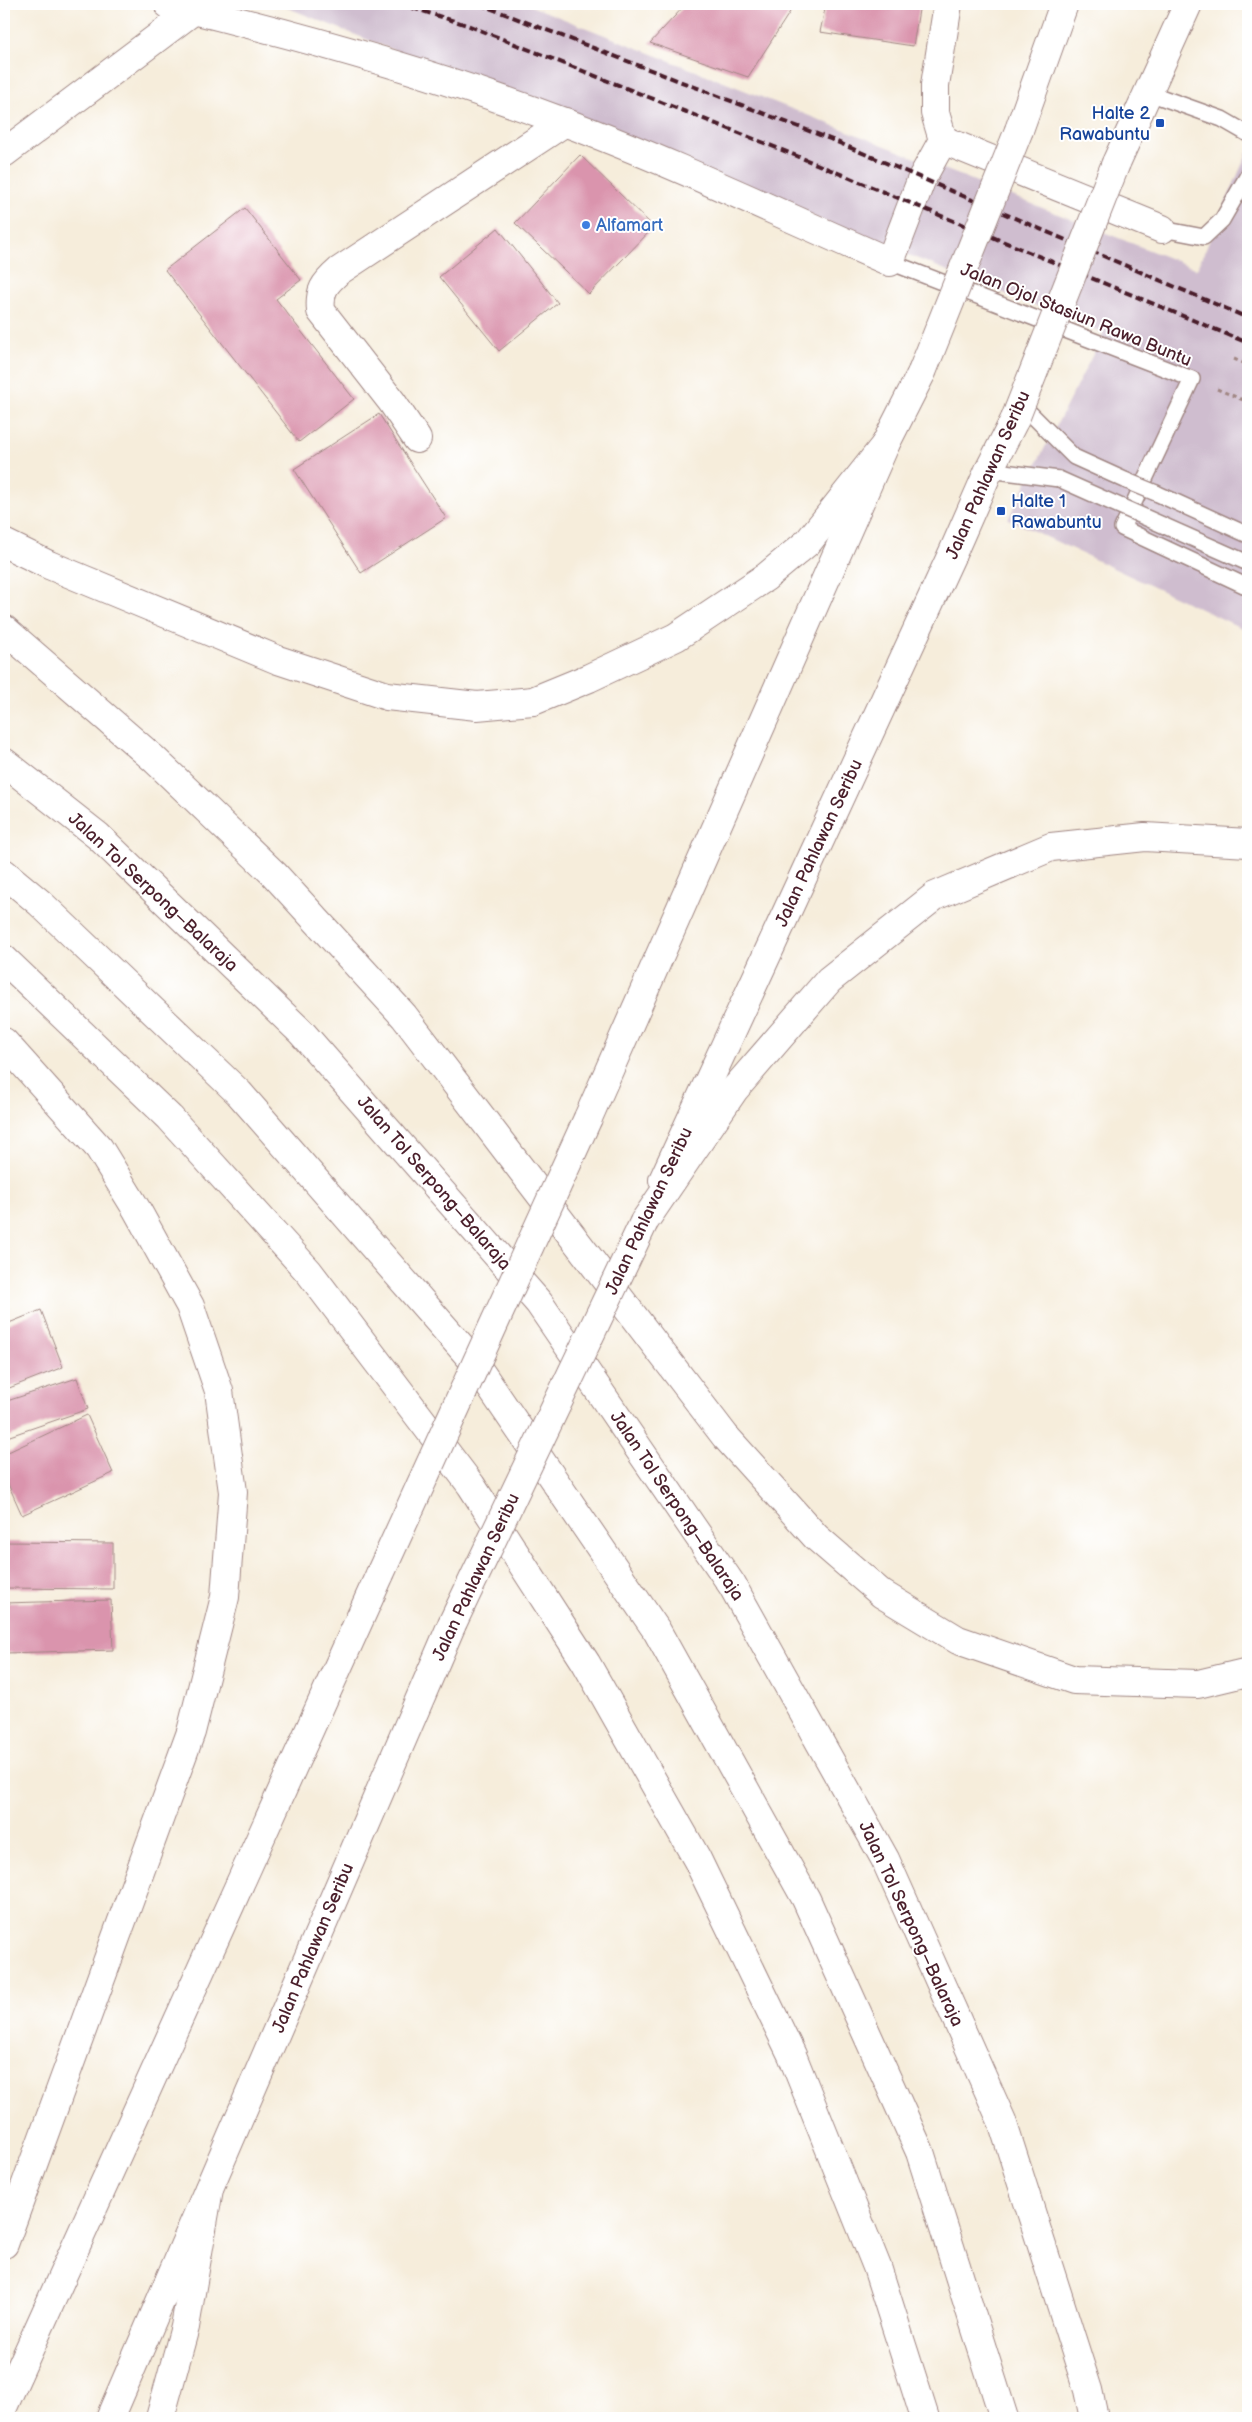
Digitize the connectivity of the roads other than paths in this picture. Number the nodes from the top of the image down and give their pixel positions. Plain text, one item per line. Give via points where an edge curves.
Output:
1 (948, 4) edge
2 (1064, 4) edge
3 (1188, 4) edge
4 (181, 7) edge
5 (1149, 93) junction
6 (564, 122) junction
7 (1248, 134) edge
8 (943, 140) junction
9 (4, 153) edge
10 (1248, 175) edge
11 (1162, 229) joint
12 (890, 262) junction
13 (1018, 411) junction
14 (417, 439) dead end
15 (886, 445) junction
16 (989, 470) junction
17 (1248, 535) edge
18 (4, 544) edge
19 (1248, 563) edge
20 (1248, 587) edge
21 (4, 629) edge
22 (4, 762) edge
23 (1248, 843) edge
24 (4, 873) edge
25 (4, 959) edge
26 (4, 1042) edge
27 (644, 1222) junction
28 (1248, 1672) edge
29 (209, 2189) junction
30 (4, 2244) edge
31 (4, 2405) edge
32 (110, 2418) edge
33 (160, 2418) edge
34 (925, 2418) edge
35 (1004, 2418) edge
36 (1094, 2418) edge

1 - 8 main road via 935,85 935,113
2 - 15 main road, bridge via 922,372
3 - 5 main road, Jalan Pahlawan Seribu
4 - 6 main road via 277,29 418,70
4 - 9 main road
5 - 7 lane via 1222,119
5 - 13 main road, Jalan Pahlawan Seribu, bridge via 1116,163
6 - 12 main road
6 - 14 main road via 324,284 320,311
8 - 11 main road
8 - 12 main road via 922,178
10 - 11 lane via 1222,220 1204,237
12 - 20 lane, Jalan Ojol Stasiun Rawa Buntu via 1192,379 1122,528
13 - 16 main road, Jalan Pahlawan Seribu
13 - 17 lane, bridge via 1074,457
15 - 18 main road via 808,542 766,578 676,637 533,701 477,706 387,696 278,660
15 - 31 main road, bridge via 588,1118
16 - 19 lane, bridge via 1059,479
16 - 27 main road, Jalan Pahlawan Seribu
21 - 28 main road via 154,758 274,874 404,1016 725,1436 816,1537 882,1594 958,1640 1074,1680 1198,1684
22 - 36 main road, Jalan Tol Serpong–Balaraja via 98,836 302,1033 539,1303 732,1585 885,1859 1002,2121 1088,2390
23 - 27 main road via 1145,837 1051,848 935,896 829,980 734,1090
24 - 35 main road via 40,903 239,1093 470,1357 657,1631 806,1898 920,2152
25 - 34 main road via 170,1118 309,1272 471,1485 586,1663 697,1859 792,2055 877,2268
26 - 30 main road via 99,1148 138,1210 190,1306 219,1391 233,1492 224,1597 191,1732
27 - 29 main road, Jalan Pahlawan Seribu, bridge via 452,1624
29 - 32 main road, Jalan Pahlawan Seribu
29 - 33 main road via 185,2327

